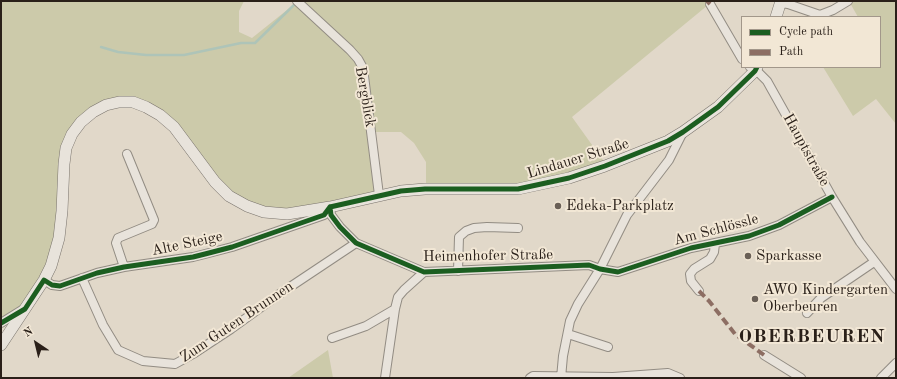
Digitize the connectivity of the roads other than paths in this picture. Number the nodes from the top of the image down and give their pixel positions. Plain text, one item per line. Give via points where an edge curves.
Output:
1 (848, 1) edge
2 (298, 2) edge
3 (781, 2) edge
4 (710, 4) dead end
5 (776, 16) edge
6 (741, 57) edge
7 (754, 68) edge
8 (683, 132) junction
9 (127, 154) dead end
10 (379, 195) junction
11 (832, 197) junction
12 (330, 207) junction
13 (518, 228) dead end
14 (356, 243) junction
15 (715, 244) junction
16 (874, 262) junction
17 (124, 267) junction
18 (600, 269) junction
19 (458, 271) junction
20 (424, 272) junction
21 (82, 278) junction
22 (44, 280) junction
23 (896, 289) edge
24 (699, 290) dead end
25 (25, 309) junction
26 (395, 309) junction
27 (807, 313) dead end
28 (1, 323) edge
29 (568, 334) junction
30 (332, 338) dead end
31 (1, 345) edge
32 (608, 347) dead end
33 (764, 355) dead end
34 (896, 363) edge
35 (561, 377) edge
36 (386, 378) edge
37 (530, 378) edge
38 (680, 378) edge
39 (801, 378) edge
40 (881, 378) edge

1 - 3 street via 820,15
2 - 10 street, Bergblick via 350,50 363,68
3 - 5 main road
4 - 6 street
7 - 8 main road, Lindauer Straße via 718,107
7 - 11 street, Hauptstraße via 767,81
8 - 10 main road, Lindauer Straße via 654,147 611,163 533,187 401,191
8 - 18 street via 669,160 627,215
9 - 17 street, Alte Steige via 154,220 152,224 118,238 116,243
10 - 12 main road, Lindauer Straße
11 - 15 street, Am Schlössle via 779,225 749,236
11 - 16 street, Hauptstraße
12 - 14 street, Heimenhofer Straße via 331,215
12 - 17 street, Alte Steige via 324,215 232,247 193,257
12 - 22 main road, Lindauer Straße via 287,214 264,212 247,206 229,196 215,182 174,127 160,115 133,102 106,105 81,122 66,148 59,238
13 - 19 street via 487,227 466,231 459,237
14 - 20 street, Heimenhofer Straße
14 - 21 street, Zum Guten Brunnen via 231,330 175,364 143,362 118,350 103,325
15 - 18 street, Am Schlössle via 691,248 618,272
15 - 24 street via 710,258 690,274 691,280
16 - 23 street, Hauptstraße
16 - 27 street via 822,298
17 - 21 street, Alte Steige
18 - 19 street, Heimenhofer Straße via 589,265
18 - 29 street via 578,304 570,321
19 - 20 street, Heimenhofer Straße
20 - 26 street via 404,290
21 - 22 street, Alte Steige via 60,286
22 - 25 main road, Lindauer Straße
25 - 28 street
25 - 31 main road, Lindauer Straße
26 - 30 street via 366,326
26 - 36 street
29 - 32 street
29 - 35 street
33 - 39 street
34 - 40 street
35 - 37 street
35 - 38 street via 613,378 668,373

